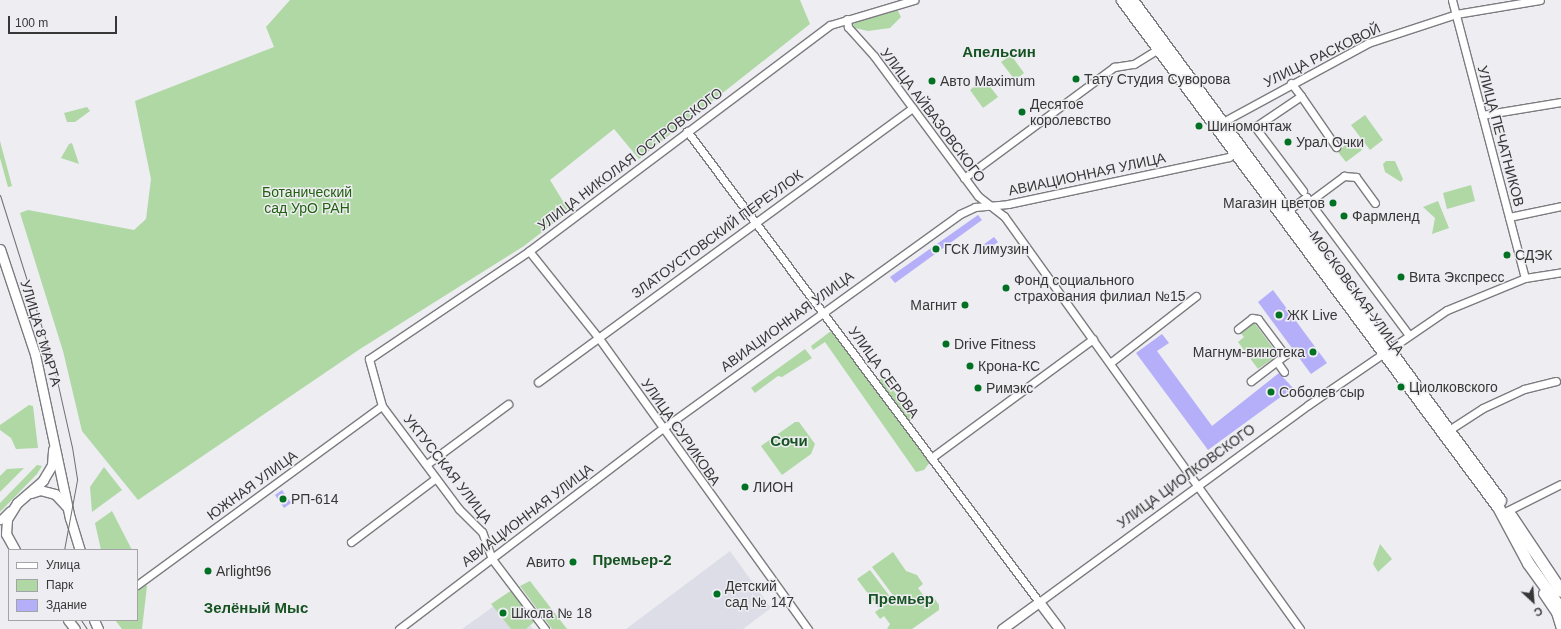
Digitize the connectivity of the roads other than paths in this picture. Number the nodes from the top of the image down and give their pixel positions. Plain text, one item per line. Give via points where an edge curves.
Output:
1 (914, 0) edge
2 (1122, 0) edge
3 (1132, 0) edge
4 (1452, 0) edge
5 (1540, 0) edge
6 (1456, 14) junction
7 (847, 19) junction
8 (1158, 48) junction
9 (1291, 83) junction
10 (1301, 96) junction
11 (1561, 102) edge
12 (912, 108) junction
13 (1482, 115) junction
14 (1219, 124) junction
15 (687, 131) junction
16 (1336, 147) dead end
17 (1237, 148) junction
18 (964, 178) junction
19 (1303, 191) dead end
20 (1309, 202) junction
21 (1375, 203) dead end
22 (987, 205) junction
23 (1561, 206) edge
24 (1287, 211) junction
25 (1509, 217) junction
26 (755, 222) junction
27 (0, 249) edge
28 (529, 252) junction
29 (1561, 272) edge
30 (1525, 278) junction
31 (1196, 296) dead end
32 (822, 311) junction
33 (1238, 329) dead end
34 (1409, 335) junction
35 (598, 337) junction
36 (1093, 338) junction
37 (1387, 352) junction
38 (369, 359) joint
39 (1277, 362) junction
40 (1110, 363) junction
41 (1284, 372) dead end
42 (1251, 381) dead end
43 (1556, 381) dead end
44 (538, 382) dead end
45 (508, 404) dead end
46 (382, 406) junction
47 (52, 426) junction
48 (662, 429) junction
49 (1449, 430) junction
50 (931, 458) junction
51 (427, 464) junction
52 (436, 478) junction
53 (1561, 484) edge
54 (1198, 486) junction
55 (26, 495) junction
56 (68, 509) junction
57 (11, 510) junction
58 (1507, 511) junction
59 (0, 520) edge
60 (0, 532) edge
61 (351, 542) dead end
62 (12, 547) edge
63 (80, 549) edge
64 (492, 558) junction
65 (1528, 563) junction
66 (138, 584) edge
67 (1561, 591) edge
68 (1039, 602) junction
69 (1561, 609) edge
70 (69, 621) edge
71 (1561, 628) edge
72 (75, 629) edge
73 (400, 629) edge
74 (544, 629) edge
75 (808, 629) edge
76 (1002, 629) edge
77 (1059, 629) edge
78 (1300, 629) edge

1 - 7 street, УЛИЦА НИКОЛАЯ ОСТРОВСКОГО
2 - 8 main road, МОСКОВСКАЯ УЛИЦА
3 - 14 main road, МОСКОВСКАЯ УЛИЦА
4 - 6 street, УЛИЦА ПЕЧАТНИКОВ
5 - 6 street, УЛИЦА РАСКОВОЙ
6 - 9 street, УЛИЦА РАСКОВОЙ via 1368,43
6 - 13 street, УЛИЦА ПЕЧАТНИКОВ
7 - 12 street, УЛИЦА АЙВАЗОВСКОГО via 848,27
7 - 15 street, УЛИЦА НИКОЛАЯ ОСТРОВСКОГО via 830,25
8 - 14 main road, МОСКОВСКАЯ УЛИЦА
8 - 18 street via 1134,64 1114,67
9 - 10 street
9 - 14 street, УЛИЦА РАСКОВОЙ
10 - 16 street
10 - 19 street via 1255,127
11 - 13 street
12 - 18 street, УЛИЦА АЙВАЗОВСКОГО
12 - 26 street, ЗЛАТОУСТОВСКИЙ ПЕРЕУЛОК
13 - 25 street, УЛИЦА ПЕЧАТНИКОВ
14 - 17 main road, МОСКОВСКАЯ УЛИЦА
15 - 26 street, УЛИЦА СЕРОВА
15 - 28 street, УЛИЦА НИКОЛАЯ ОСТРОВСКОГО
17 - 22 street, АВИАЦИОННАЯ УЛИЦА via 1230,156 1008,204
17 - 24 main road, МОСКОВСКАЯ УЛИЦА
17 - 37 main road, МОСКОВСКАЯ УЛИЦА
18 - 22 street, УЛИЦА АЙВАЗОВСКОГО
20 - 21 street via 1344,176 1356,177
20 - 24 street via 1306,197
20 - 34 street
22 - 32 street, АВИАЦИОННАЯ УЛИЦА via 970,209 948,221
22 - 36 street, УЛИЦА АЙВАЗОВСКОГО via 1004,216
23 - 25 street
24 - 37 main road, МОСКОВСКАЯ УЛИЦА
25 - 30 street, УЛИЦА ПЕЧАТНИКОВ
26 - 32 street, УЛИЦА СЕРОВА
26 - 35 street, ЗЛАТОУСТОВСКИЙ ПЕРЕУЛОК
27 - 47 main road, УЛИЦА 8 МАРТА via 28,332
28 - 35 street, УЛИЦА СУРИКОВА
28 - 38 street, УЛИЦА НИКОЛАЯ ОСТРОВСКОГО
29 - 30 street, УЛИЦА ЦИОЛКОВСКОГО
30 - 34 street, УЛИЦА ЦИОЛКОВСКОГО via 1449,308
31 - 40 street
32 - 48 street, АВИАЦИОННАЯ УЛИЦА
32 - 50 street, УЛИЦА СЕРОВА
33 - 39 street via 1252,318 1258,319 1285,356
34 - 37 street, УЛИЦА ЦИОЛКОВСКОГО
35 - 44 street, ЗЛАТОУСТОВСКИЙ ПЕРЕУЛОК
35 - 48 street, УЛИЦА СУРИКОВА
36 - 40 street, УЛИЦА АЙВАЗОВСКОГО
36 - 50 street
37 - 49 main road, МОСКОВСКАЯ УЛИЦА
37 - 54 street, УЛИЦА ЦИОЛКОВСКОГО via 1340,382
37 - 65 main road, МОСКОВСКАЯ УЛИЦА via 1498,507
38 - 46 street, УКТУССКАЯ УЛИЦА
39 - 41 street
39 - 42 street
40 - 54 street, УЛИЦА АЙВАЗОВСКОГО
43 - 49 street via 1524,388 1482,408
45 - 51 street
46 - 51 street, УКТУССКАЯ УЛИЦА
46 - 66 street, ЮЖНАЯ УЛИЦА
47 - 55 main road, УЛИЦА 8 МАРТА via 52,465 40,486
47 - 56 main road, УЛИЦА 8 МАРТА
48 - 64 street, АВИАЦИОННАЯ УЛИЦА
48 - 75 street, УЛИЦА СУРИКОВА
49 - 58 main road, МОСКОВСКАЯ УЛИЦА
50 - 68 street, УЛИЦА СЕРОВА
51 - 52 street, УКТУССКАЯ УЛИЦА
52 - 61 street
52 - 64 street, УКТУССКАЯ УЛИЦА via 482,532
53 - 58 street
54 - 68 street, УЛИЦА ЦИОЛКОВСКОГО
54 - 78 street, УЛИЦА АЙВАЗОВСКОГО
55 - 56 main road via 40,490 55,494
55 - 57 main road, УЛИЦА 8 МАРТА
56 - 63 main road, УЛИЦА 8 МАРТА
57 - 59 street
57 - 62 main road via 6,529
58 - 67 main road, МОСКОВСКАЯ УЛИЦА
60 - 62 street
64 - 73 street, АВИАЦИОННАЯ УЛИЦА
64 - 74 street, УКТУССКАЯ УЛИЦА
65 - 69 main road, МОСКОВСКАЯ УЛИЦА
65 - 71 main road via 1531,575 1556,612
68 - 76 main road, УЛИЦА ЦИОЛКОВСКОГО
68 - 77 main road, УЛИЦА СЕРОВА
70 - 72 main road

